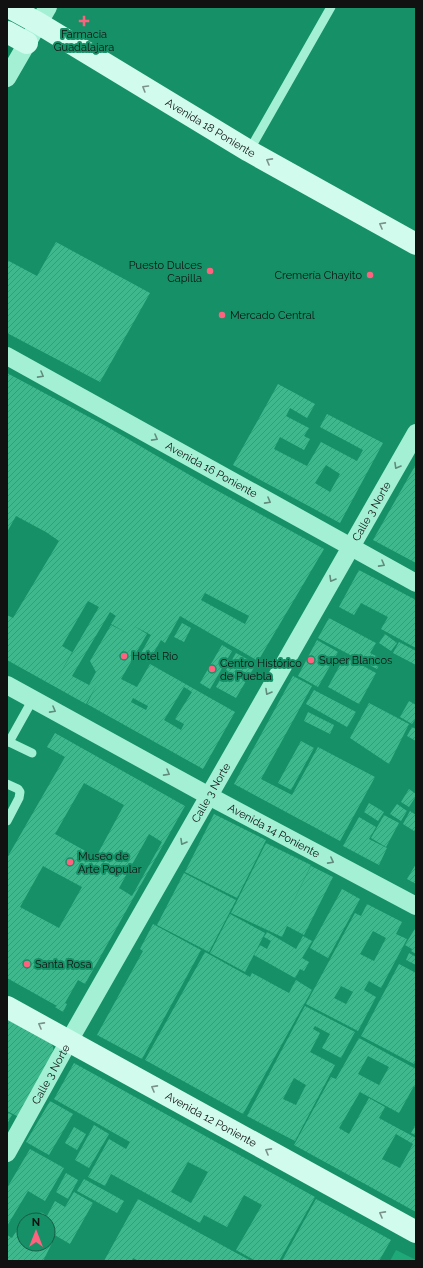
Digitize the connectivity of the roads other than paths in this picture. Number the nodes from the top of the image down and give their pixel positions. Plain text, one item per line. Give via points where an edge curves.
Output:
1 (9, 7) edge
2 (331, 7) edge
3 (43, 15) edge
4 (7, 32) edge
5 (27, 43) junction
6 (7, 78) edge
7 (249, 151) junction
8 (416, 244) edge
9 (7, 356) edge
10 (416, 433) edge
11 (350, 547) junction
12 (416, 583) edge
13 (7, 685) edge
14 (33, 699) junction
15 (8, 741) edge
16 (32, 753) dead end
17 (7, 784) edge
18 (209, 796) junction
19 (7, 821) edge
20 (416, 906) edge
21 (7, 1007) edge
22 (69, 1041) junction
23 (7, 1153) edge
24 (416, 1232) edge

1 - 3 street, Avenida 18 Poniente
2 - 7 lane
3 - 5 street
7 -> 3 street, Avenida 18 Poniente
4 - 5 street
5 - 6 street
8 -> 7 street, Avenida 18 Poniente
9 -> 11 street, Avenida 16 Poniente
10 -> 11 street, Calle 3 Norte
11 -> 12 street, Avenida 16 Poniente
11 -> 18 street, Calle 3 Norte
13 - 14 street, Avenida 14 Poniente
14 - 15 lane
14 -> 18 street, Avenida 14 Poniente
15 - 16 lane
17 - 19 lane via 20,792
18 -> 20 street, Avenida 14 Poniente
18 -> 22 street, Calle 3 Norte
22 -> 21 street, Avenida 12 Poniente
22 - 23 street, Calle 3 Norte
24 -> 22 street, Avenida 12 Poniente

